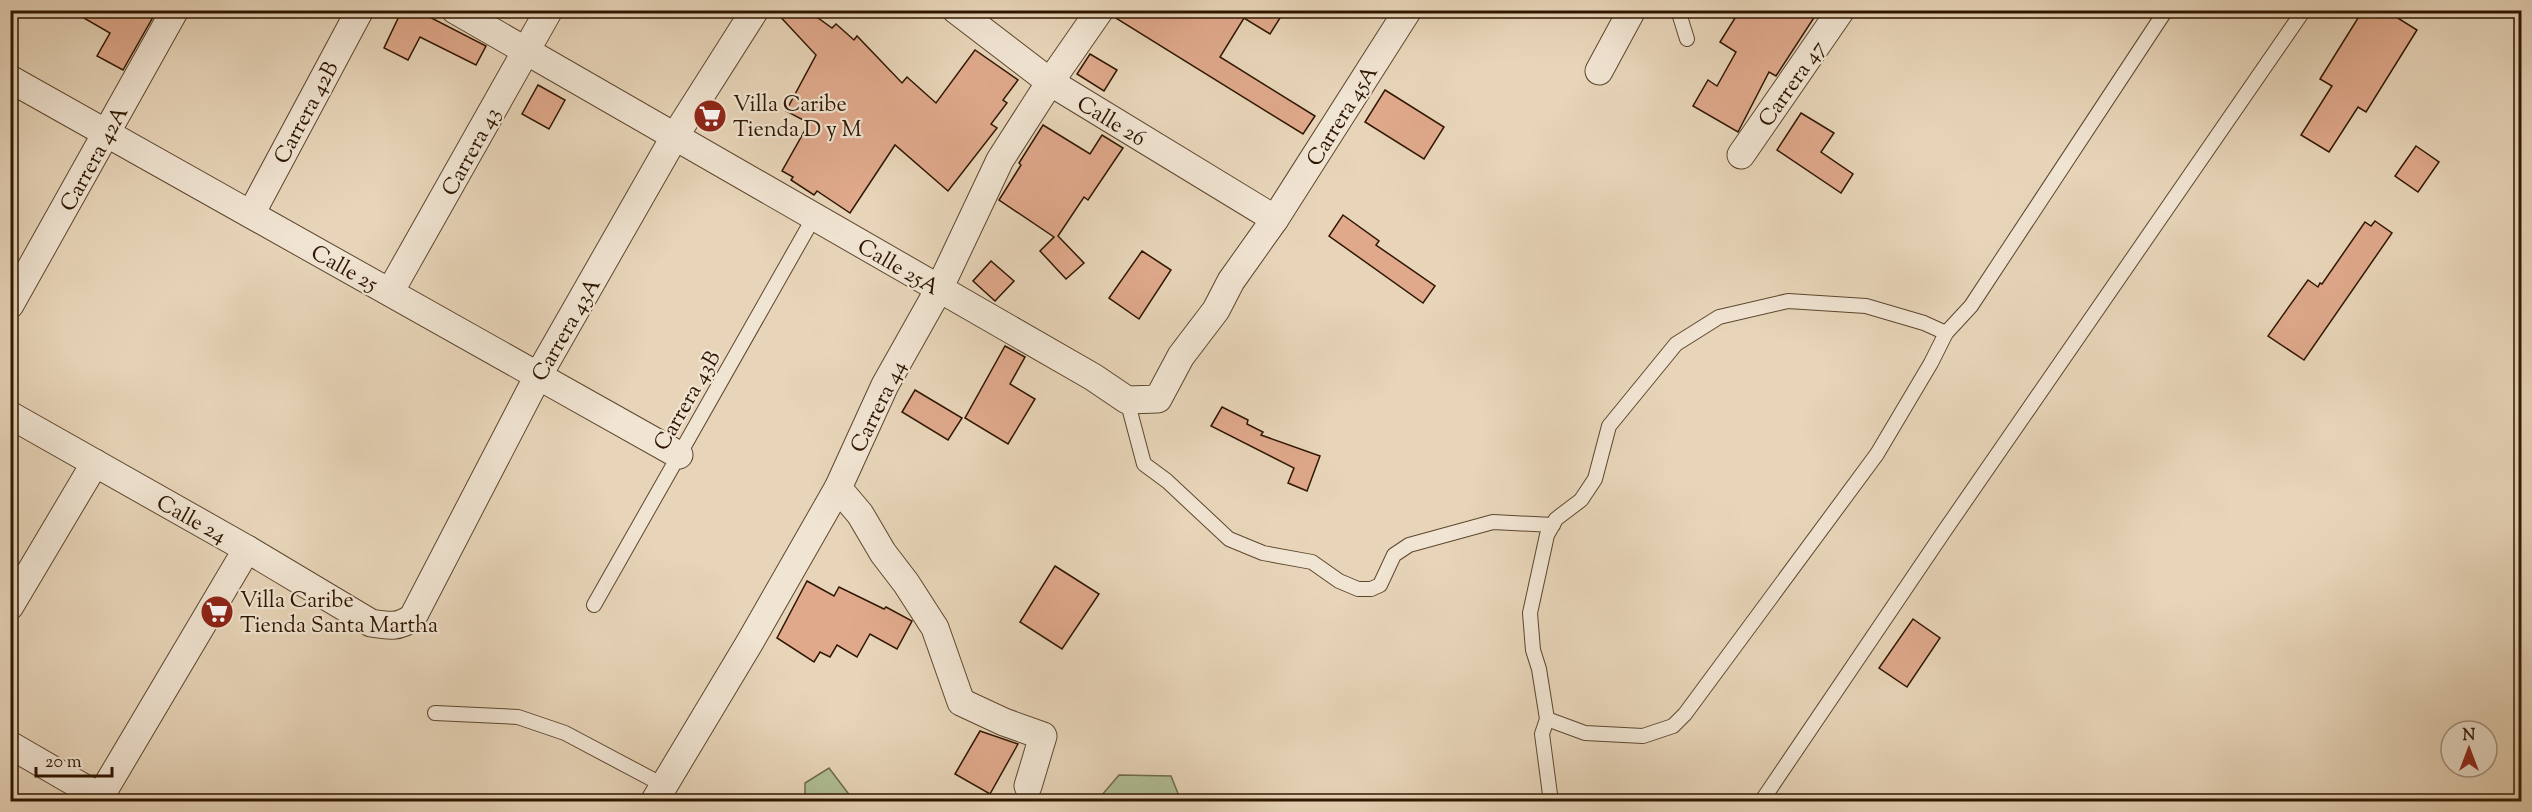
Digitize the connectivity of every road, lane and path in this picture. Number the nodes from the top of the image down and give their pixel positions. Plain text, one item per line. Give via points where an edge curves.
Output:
1 (175, 10) edge
2 (360, 10) edge
3 (455, 10) edge
4 (549, 10) edge
5 (755, 10) edge
6 (956, 10) edge
7 (1100, 10) edge
8 (1408, 10) edge
9 (1632, 10) edge
10 (1678, 10) edge
11 (1840, 10) edge
12 (2166, 10) edge
13 (2304, 10) edge
14 (1687, 39) dead end
15 (526, 51) junction
16 (1599, 71) dead end
17 (10, 79) edge
18 (1050, 82) junction
19 (107, 133) junction
20 (675, 136) junction
21 (1741, 155) dead end
22 (250, 214) junction
23 (814, 217) junction
24 (1275, 219) junction
25 (939, 289) junction
26 (390, 292) junction
27 (10, 305) edge
28 (1946, 333) junction
29 (538, 376) junction
30 (1127, 400) junction
31 (10, 415) edge
32 (679, 455) junction
33 (95, 463) junction
34 (838, 488) junction
35 (1552, 525) junction
36 (247, 549) junction
37 (594, 605) dead end
38 (10, 606) edge
39 (371, 623) joint
40 (435, 713) dead end
41 (1547, 719) junction
42 (10, 745) edge
43 (1028, 786) dead end
44 (658, 793) edge
45 (1551, 801) edge
46 (1761, 801) edge

1 - 19 street, Carrera 42A
2 - 22 street, Carrera 42B
3 - 15 street, Calle 25A
4 - 15 street, Carrera 43
5 - 20 street, Carrera 43A
6 - 18 street, Calle 26
7 - 18 street, Carrera 44
8 - 24 street, Carrera 45A
9 - 16 street
10 - 14 lane
11 - 21 street, Carrera 47
12 - 28 lane via 1971,306
13 - 46 lane
15 - 20 street, Calle 25A
15 - 26 street, Carrera 43
17 - 19 street, Calle 25
18 - 24 street, Calle 26
18 - 25 street, Carrera 44 via 1000,160
19 - 22 street, Calle 25
19 - 27 street, Carrera 42A
20 - 23 street, Calle 25A
20 - 29 street, Carrera 43A
22 - 26 street, Calle 25
23 - 25 street, Calle 25A
23 - 32 lane, Carrera 43B
24 - 30 street via 1216,310 1180,356 1158,399
25 - 30 street, Calle 25A via 1094,376
25 - 34 street, Carrera 44 via 885,385
26 - 29 street, Calle 25
28 - 35 lane via 1866,306 1818,302 1788,301 1719,316 1676,344 1609,426 1595,479 1581,501
28 - 41 lane via 1876,454 1673,726 1643,736 1585,733
29 - 32 street, Calle 25
29 - 39 street, Carrera 43A via 413,617 403,625 390,627
30 - 35 lane via 1144,464 1229,539 1263,552 1312,562 1358,589 1380,585 1394,555 1409,545 1493,522
31 - 33 street, Calle 24
32 - 37 lane, Carrera 43B
33 - 36 street, Calle 24
33 - 38 street
34 - 43 street via 860,514 935,628 961,702 1042,736
34 - 44 street, Carrera 44
35 - 41 lane via 1530,613
36 - 39 street, Calle 24
36 - 42 street via 100,796
40 - 44 lane via 518,717 565,733
41 - 45 lane via 1542,734

